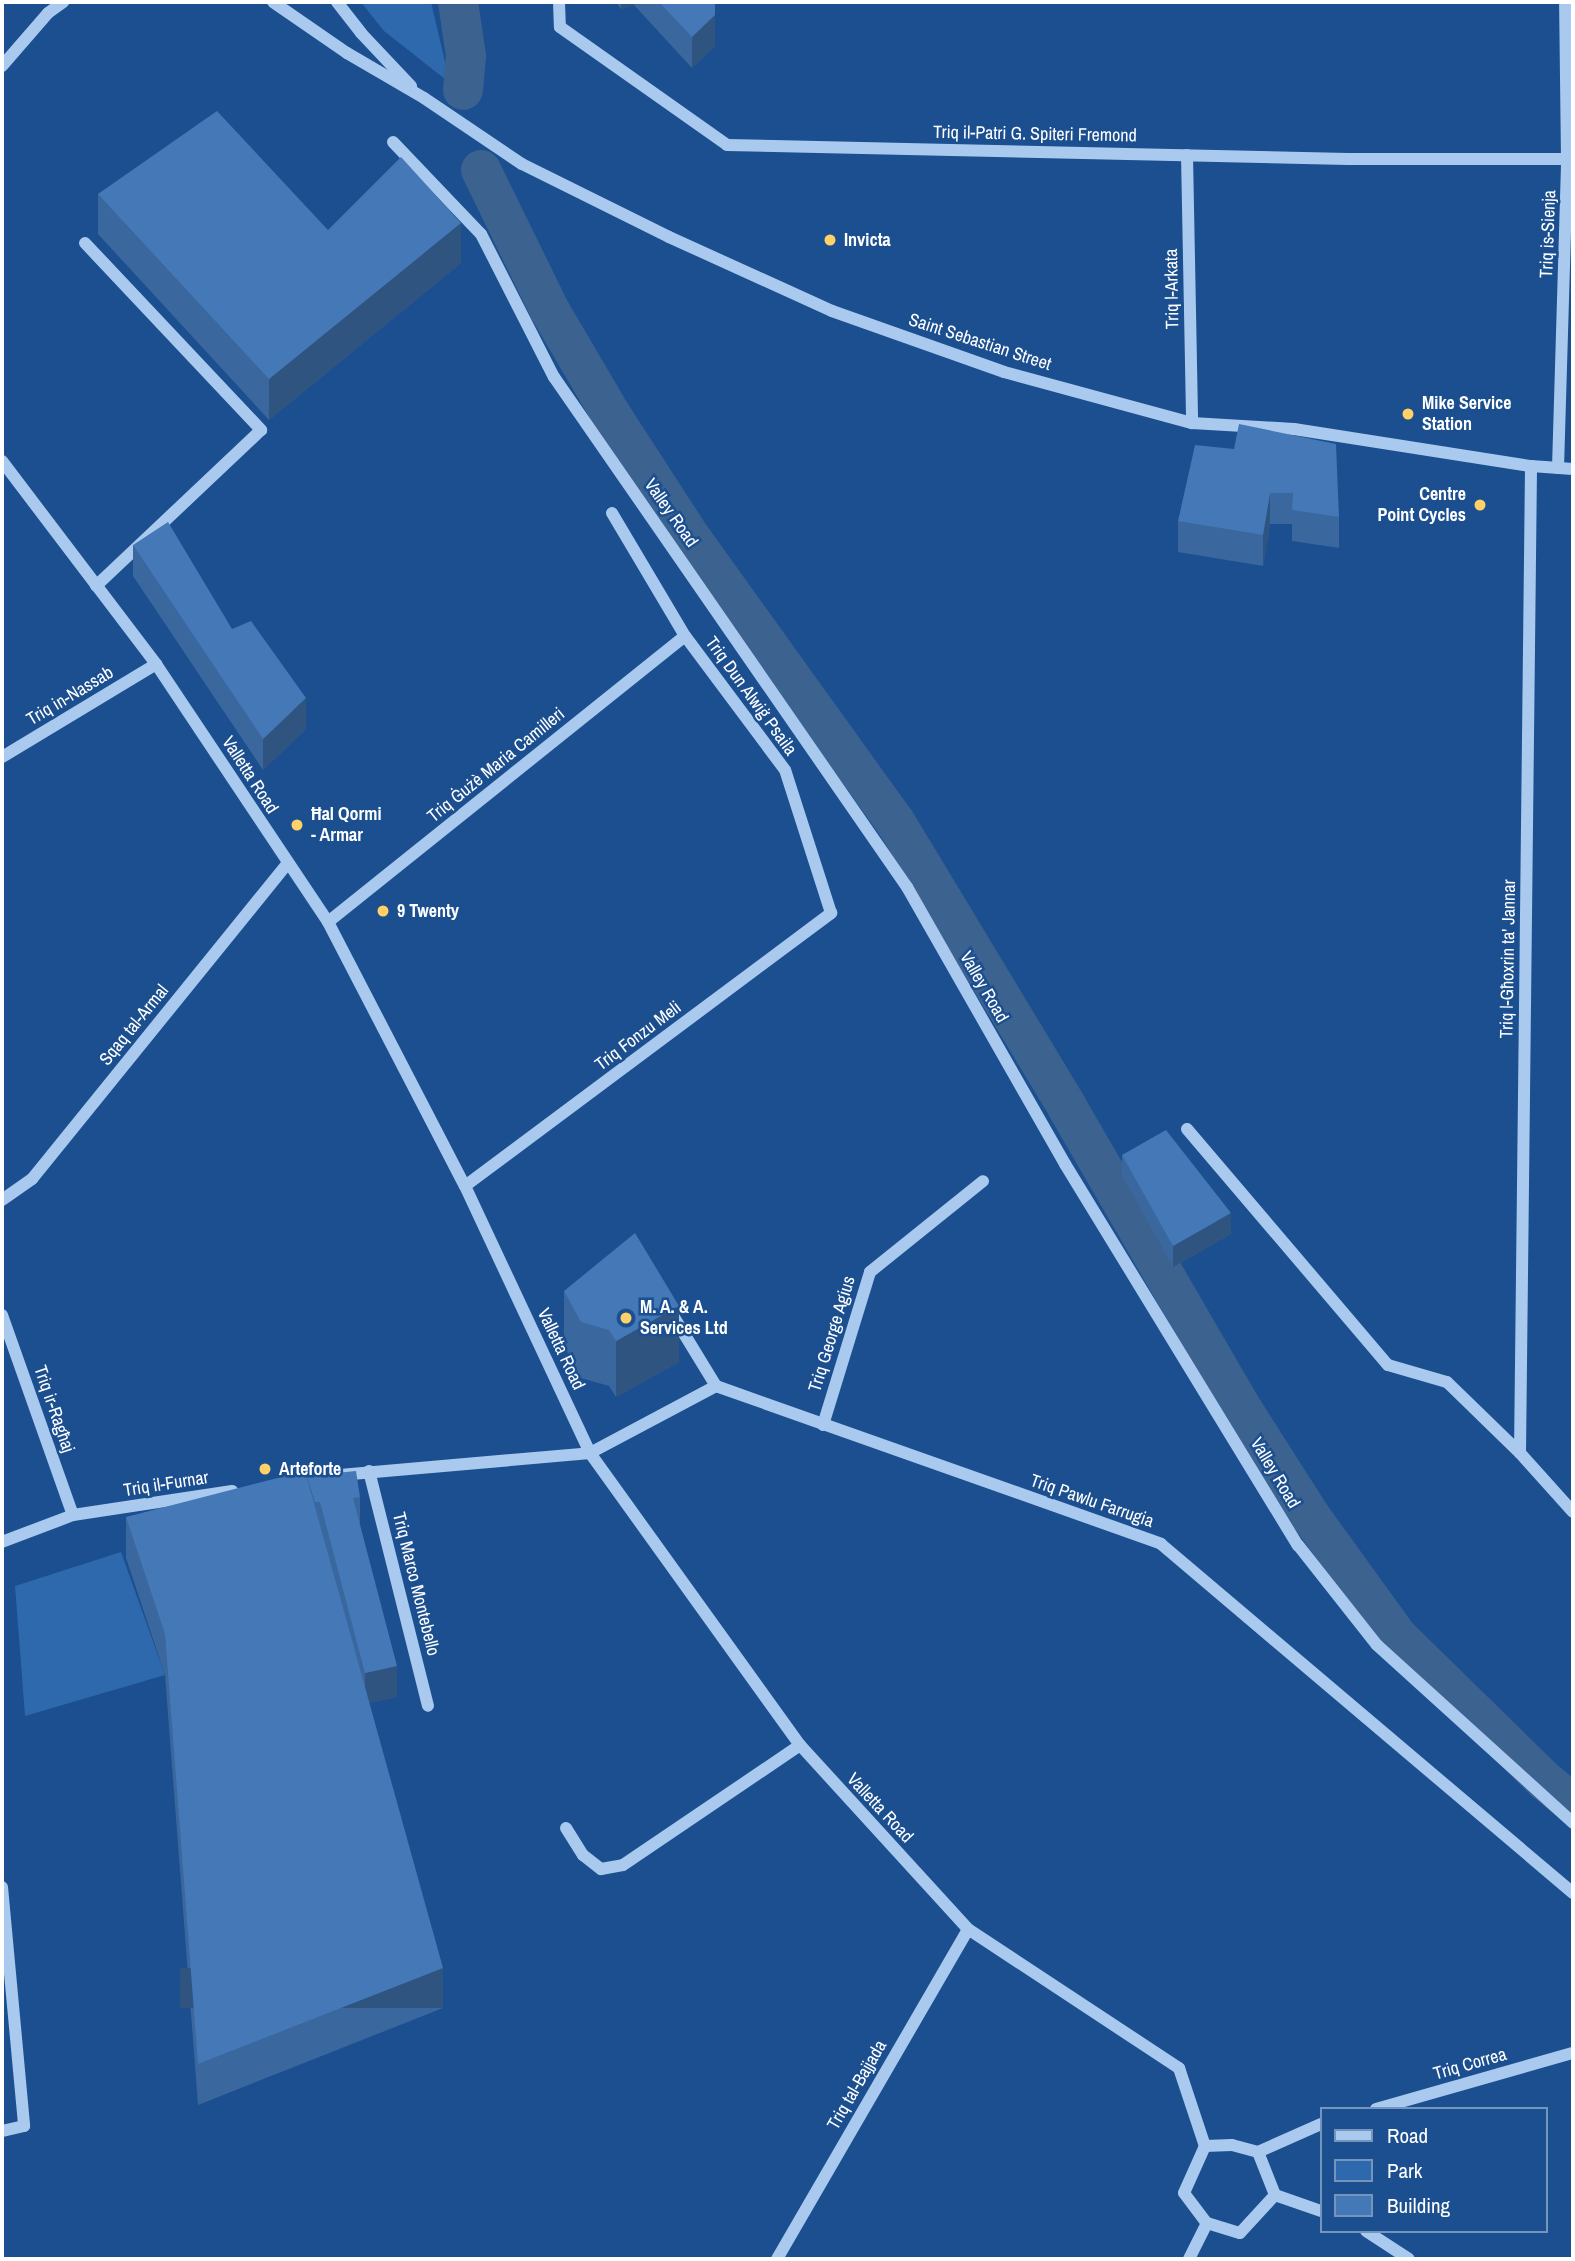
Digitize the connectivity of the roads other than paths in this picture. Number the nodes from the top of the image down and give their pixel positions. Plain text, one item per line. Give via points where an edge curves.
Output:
1 (62, 2) edge
2 (273, 2) edge
3 (337, 2) edge
4 (559, 2) edge
5 (1565, 2) edge
6 (2, 66) edge
7 (424, 98) junction
8 (393, 142) dead end
9 (1187, 155) junction
10 (1570, 159) edge
11 (85, 243) dead end
12 (1192, 423) junction
13 (2, 461) edge
14 (1531, 466) junction
15 (1558, 468) junction
16 (1573, 469) edge
17 (612, 513) dead end
18 (96, 586) junction
19 (685, 635) junction
20 (156, 664) junction
21 (2, 757) edge
22 (287, 864) junction
23 (831, 913) joint
24 (328, 922) junction
25 (1187, 1129) dead end
26 (983, 1181) dead end
27 (465, 1186) junction
28 (2, 1200) edge
29 (668, 1308) edge
30 (2, 1315) edge
31 (716, 1386) junction
32 (822, 1424) junction
33 (590, 1453) junction
34 (1520, 1453) junction
35 (369, 1471) junction
36 (328, 1477) edge
37 (248, 1489) edge
38 (1573, 1512) edge
39 (73, 1516) junction
40 (2, 1542) edge
41 (428, 1706) dead end
42 (800, 1745) junction
43 (1573, 1823) edge
44 (566, 1828) dead end
45 (2, 1887) edge
46 (1573, 1894) edge
47 (968, 1929) junction
48 (1573, 2053) edge
49 (1383, 2107) edge
50 (1320, 2124) edge
51 (2, 2132) edge
52 (1205, 2146) junction
53 (1258, 2152) junction
54 (1275, 2195) junction
55 (1320, 2211) edge
56 (1207, 2223) junction
57 (1369, 2233) edge
58 (777, 2259) edge
59 (1189, 2259) edge
60 (1409, 2259) edge

1 - 6 street
2 - 7 street, Saint Sebastian Street
3 - 7 street, Saint Sebastian Street
4 - 9 street, Triq il-Patri G. Spiteri Fremond via 560,27 727,145
5 - 10 street, Triq is-Sienja
7 - 12 street, Saint Sebastian Street via 522,164 832,311 1004,372
8 - 43 street, Valley Road via 481,234 554,377 907,887 1065,1164 1298,1545 1377,1644
9 - 10 street, Triq il-Patri G. Spiteri Fremond
9 - 12 street, Triq l-Arkata
10 - 15 street, Triq is-Sienja
11 - 18 street via 261,430
12 - 14 street, Saint Sebastian Street via 1294,429
13 - 18 street, Valletta Road
14 - 15 street, Saint Sebastian Street
14 - 34 street, Triq l-Għoxrin ta' Jannar
15 - 16 street, Saint Sebastian Street
17 - 19 street, Triq Dun Alwiġ Psaila
18 - 20 street, Valletta Road
19 - 23 street, Triq Dun Alwiġ Psaila via 785,770
19 - 24 street, Triq Ġużè Maria Camilleri
20 - 21 street, Triq in-Nassab
20 - 22 street, Valletta Road
22 - 24 street, Valletta Road
22 - 28 street, Sqaq tal-Armal via 32,1179
23 - 27 street, Triq Fonzu Meli
24 - 27 street, Valletta Road
25 - 34 street via 1388,1365 1447,1382
26 - 32 street, Triq George Agius via 870,1272
27 - 33 street, Valletta Road
29 - 31 street
30 - 39 street, Triq ir-Ragħaj
31 - 32 street, Triq Pawlu Farrugia
31 - 33 street
32 - 46 street, Triq Pawlu Farrugia via 1161,1544
33 - 35 street
33 - 42 street, Valletta Road
34 - 38 street
35 - 36 street
35 - 41 street, Triq Marco Montebello
37 - 39 street, Triq il-Furnar
39 - 40 street, Triq il-Furnar
42 - 44 street via 623,1864 601,1869 583,1856
42 - 47 street, Valletta Road
45 - 51 street via 24,2126
47 - 52 street, Valletta Road via 1179,2068
47 - 58 street, Triq tal-Bajjada
48 - 49 street, Triq Correa
50 - 53 street
52 - 53 street via 1232,2145
52 - 56 street via 1184,2193
53 - 54 street
54 - 55 street
54 - 56 street via 1240,2233
56 - 59 street
57 - 60 street

